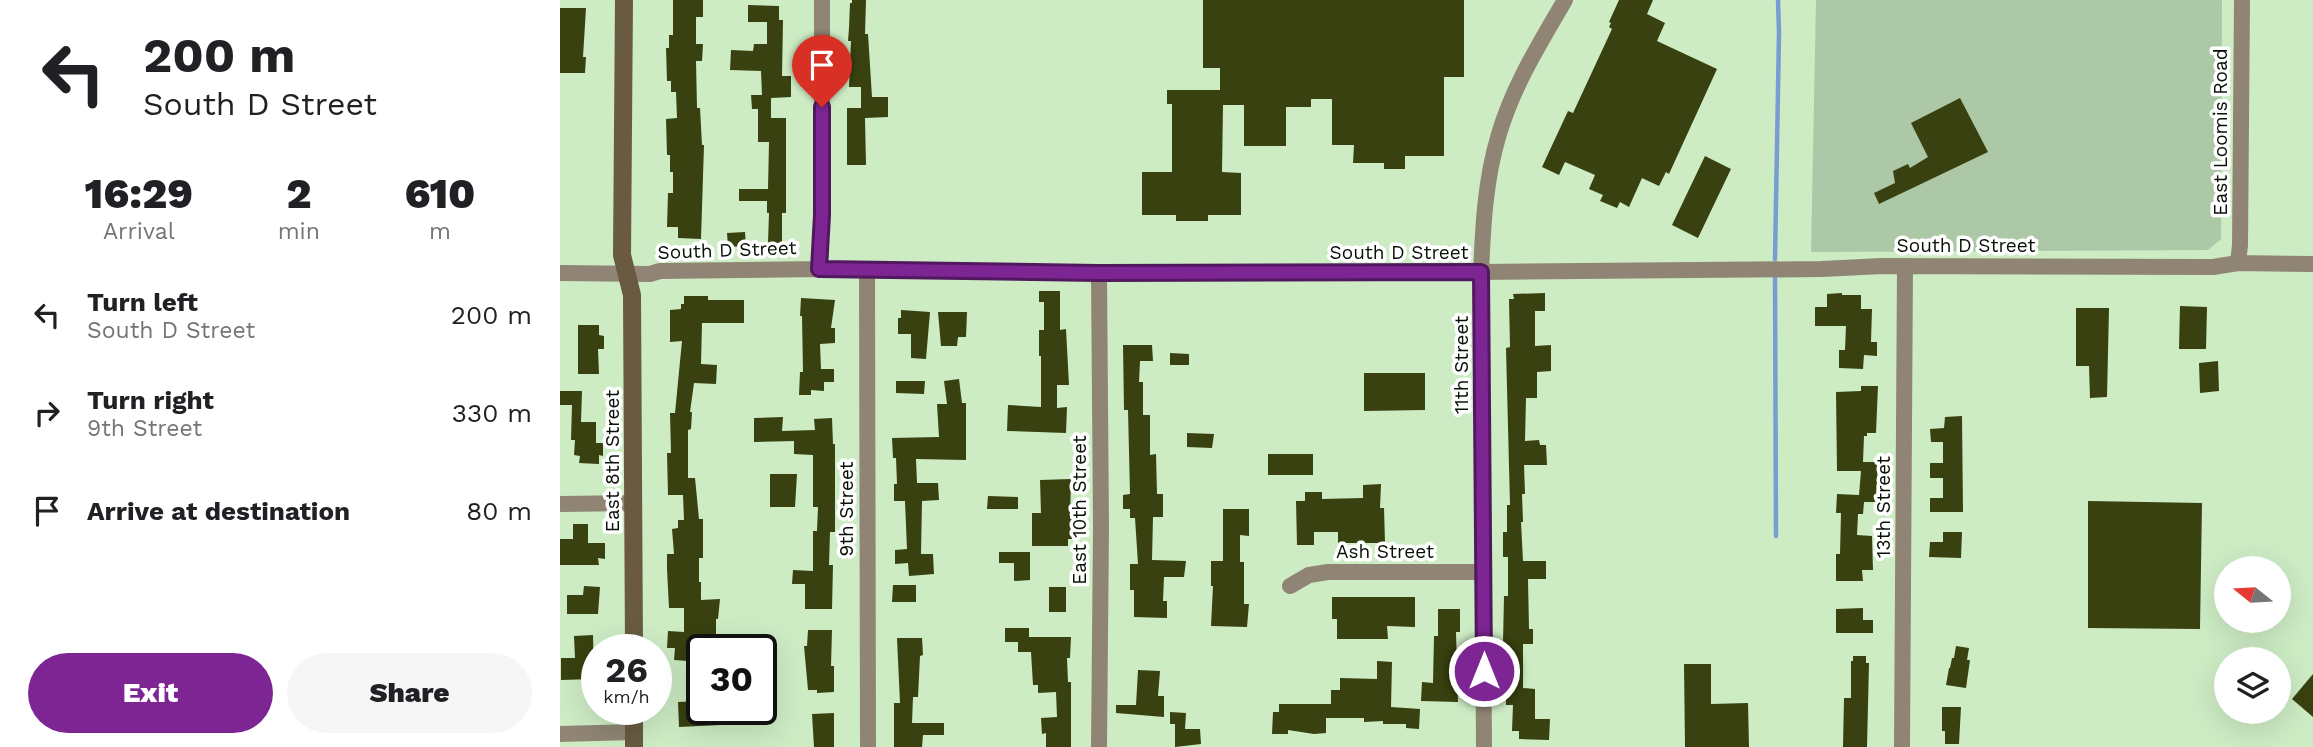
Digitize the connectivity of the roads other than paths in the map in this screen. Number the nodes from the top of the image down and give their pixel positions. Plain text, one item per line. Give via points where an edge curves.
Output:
1 (624, 0) edge
2 (822, 0) edge
3 (1565, 0) edge
4 (2242, 0) edge
5 (2238, 263) junction
6 (2313, 264) edge
7 (1905, 266) junction
8 (819, 269) junction
9 (626, 270) junction
10 (867, 271) junction
11 (1481, 272) junction
12 (560, 273) edge
13 (1099, 273) junction
14 (633, 503) junction
15 (560, 504) edge
16 (1483, 572) junction
17 (1290, 586) dead end
18 (635, 634) edge
19 (560, 734) edge
20 (634, 740) edge
21 (868, 747) edge
22 (1099, 747) edge
23 (1484, 747) edge
24 (1902, 747) edge

1 - 9 street, East 8th Street via 622,256
2 - 8 street
3 - 11 street, 11th Street via 1518,85 1499,134 1489,173
4 - 5 street, East Loomis Road
5 - 6 street, South D Street
5 - 7 street, South D Street via 2213,267
7 - 11 street, South D Street
7 - 24 street, 13th Street
8 - 9 street, South D Street
8 - 10 street, South D Street
9 - 12 street, South D Street
9 - 14 street, East 8th Street via 632,306
10 - 13 street, South D Street
10 - 21 street, 9th Street
11 - 13 street, South D Street
11 - 16 street, 11th Street
13 - 22 street, East 10th Street
14 - 15 street
14 - 18 street, East 8th Street
16 - 17 street, Ash Street via 1328,572 1309,575
16 - 23 street, 11th Street
19 - 20 street

